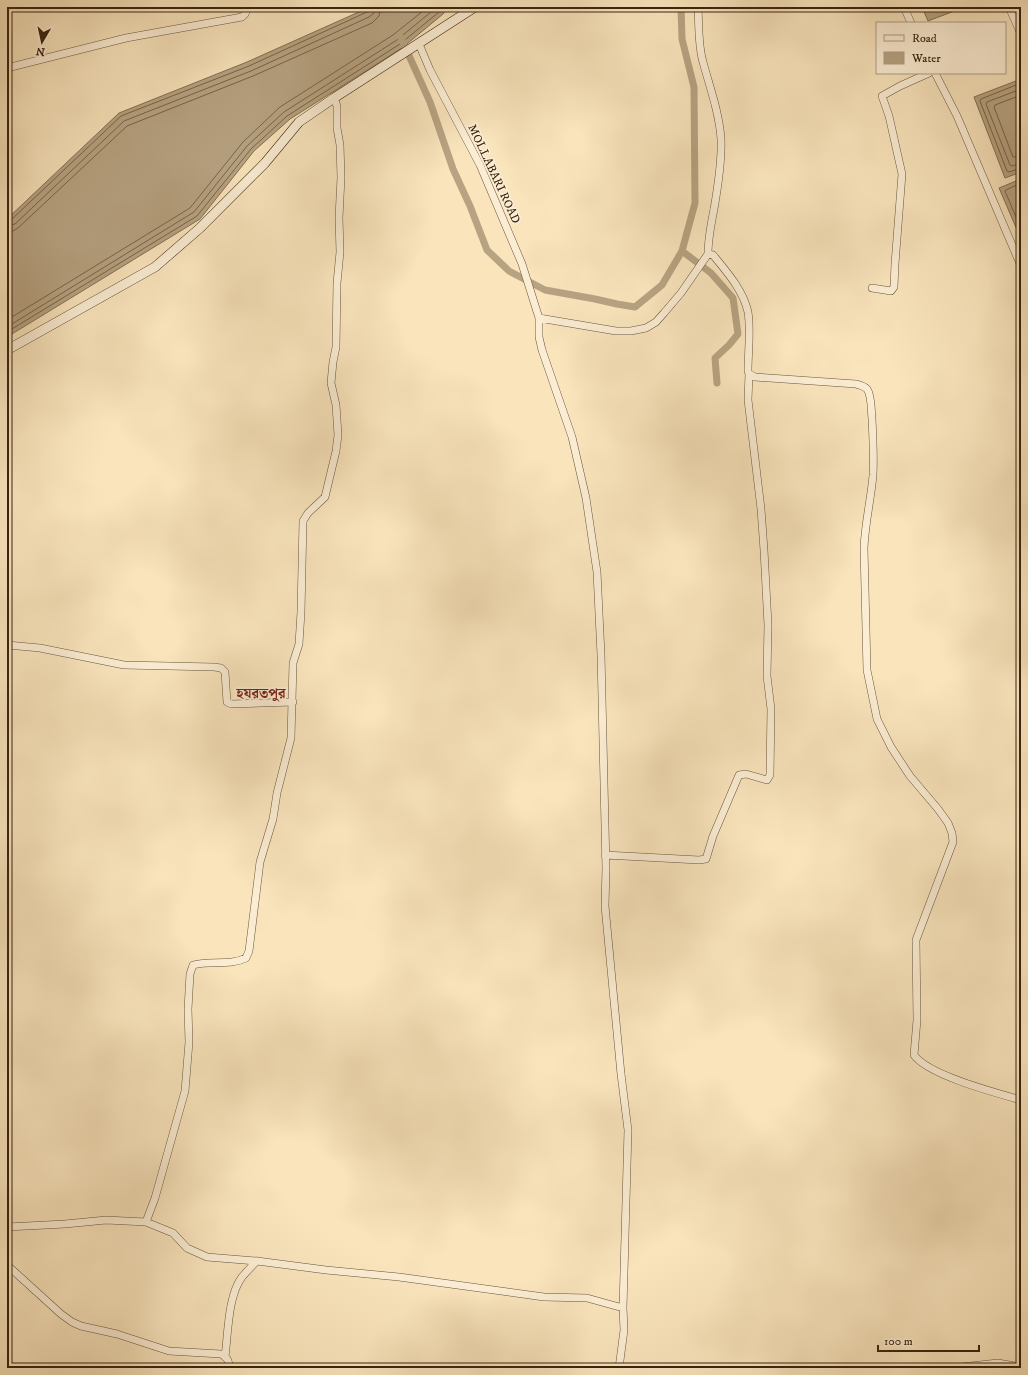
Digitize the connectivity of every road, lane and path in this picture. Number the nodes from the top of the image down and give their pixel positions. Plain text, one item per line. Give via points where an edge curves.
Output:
1 (248, 7) edge
2 (475, 7) edge
3 (698, 7) edge
4 (904, 7) edge
5 (1009, 7) edge
6 (911, 22) edge
7 (1021, 34) edge
8 (415, 46) junction
9 (7, 68) edge
10 (927, 74) edge
11 (936, 74) edge
12 (334, 98) junction
13 (707, 255) junction
14 (1019, 255) edge
15 (1021, 266) edge
16 (872, 288) dead end
17 (539, 318) junction
18 (7, 350) edge
19 (749, 374) junction
20 (7, 645) edge
21 (293, 702) junction
22 (606, 855) junction
23 (1021, 1100) edge
24 (146, 1222) junction
25 (7, 1227) edge
26 (258, 1261) junction
27 (7, 1265) edge
28 (623, 1308) junction
29 (226, 1357) junction
30 (1021, 1367) edge
31 (229, 1368) edge
32 (619, 1368) edge
33 (952, 1368) edge

1 - 9 street via 242,17 126,38
2 - 8 street
3 - 13 street via 703,61 718,116 721,139 717,192
4 - 6 street
5 - 7 street
8 - 12 street
8 - 17 street, MOLLABARI ROAD via 480,165 526,275
10 - 16 street via 882,96 902,174 894,287 891,291
11 - 14 street
12 - 18 street via 299,122 260,169 200,228 155,266
12 - 21 street via 337,106 341,177 336,347 331,383 336,405 338,435 325,498 308,512 303,521 301,612 299,644 293,663
13 - 17 street via 664,313 646,328 616,331
13 - 19 street via 712,255 725,270 742,296 748,312
14 - 15 street
17 - 22 street, MOLLABARI ROAD via 542,350 564,412 582,480 597,572
19 - 22 street via 748,400 761,509 766,580 767,676 771,709 770,775 767,780 746,774 739,775 715,830 706,859
19 - 23 street via 755,377 856,384 867,389 869,394 873,459 865,528 867,670 872,699 880,727 910,776 948,824 953,842 916,940 917,1020 914,1055 918,1061 941,1072
20 - 21 street via 40,648 124,665 221,668 225,672 227,702 231,704
21 - 24 street via 291,738 273,819 260,862 249,952 246,958 240,961 202,962 193,965 190,974 185,1091
22 - 28 street, MOLLABARI ROAD via 606,913 628,1130
24 - 25 street via 106,1220
24 - 26 street via 173,1233 187,1248 207,1257
26 - 28 street via 537,1296 587,1298
26 - 29 street via 241,1278 233,1296
27 - 29 street via 61,1314 81,1326 117,1334 169,1351 221,1354
28 - 32 street, MOLLABARI ROAD via 624,1330
29 - 31 street
30 - 33 street via 998,1363

